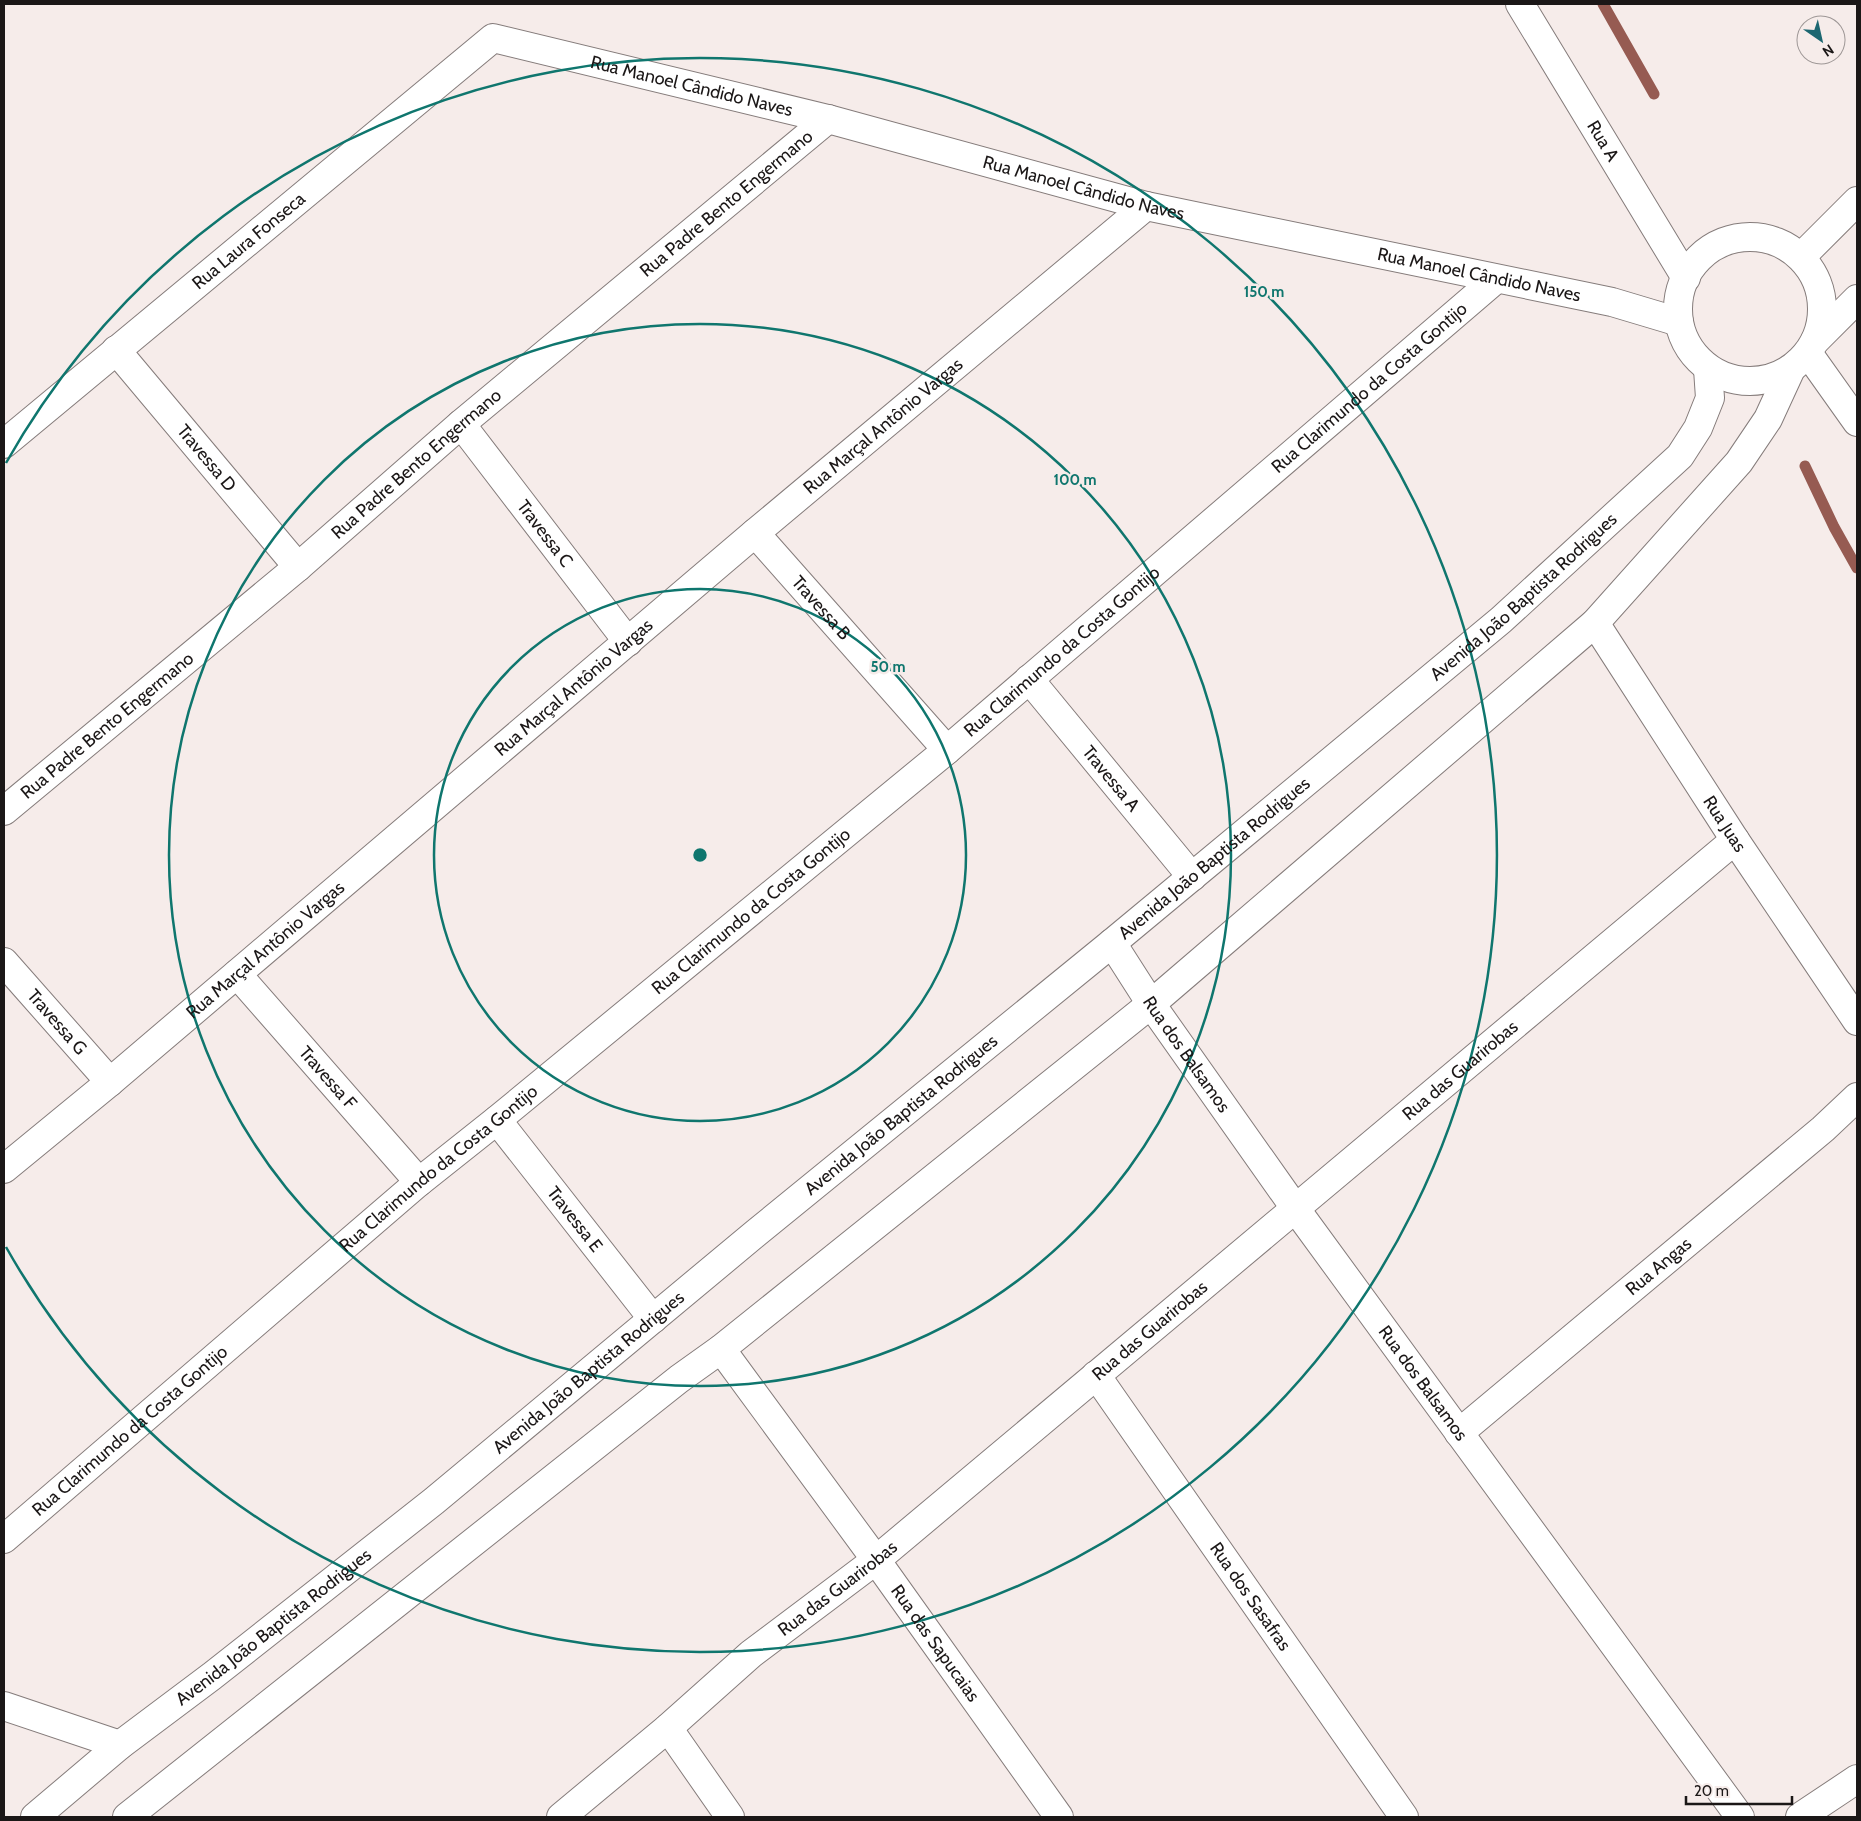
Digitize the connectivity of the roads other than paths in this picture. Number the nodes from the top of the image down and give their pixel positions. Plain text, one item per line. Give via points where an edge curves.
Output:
1 (1520, 4) edge
2 (493, 38) joint
3 (828, 119) junction
4 (1857, 201) edge
5 (1146, 206) junction
6 (1801, 257) junction
7 (1686, 278) junction
8 (1496, 279) junction
9 (1857, 299) edge
10 (1679, 322) junction
11 (116, 350) junction
12 (1805, 354) junction
13 (1708, 369) junction
14 (1857, 422) edge
15 (461, 424) junction
16 (4, 444) edge
17 (755, 533) junction
18 (298, 567) junction
19 (1595, 623) junction
20 (628, 642) junction
21 (1029, 679) junction
22 (947, 750) junction
23 (4, 810) edge
24 (1735, 840) junction
25 (1192, 877) junction
26 (1112, 943) junction
27 (4, 962) edge
28 (237, 974) junction
29 (1151, 1004) junction
30 (1857, 1021) edge
31 (110, 1082) junction
32 (1857, 1097) edge
33 (497, 1120) junction
34 (4, 1169) edge
35 (419, 1182) junction
36 (1295, 1208) junction
37 (653, 1319) junction
38 (721, 1349) junction
39 (1096, 1375) junction
40 (1458, 1432) junction
41 (4, 1539) edge
42 (876, 1560) junction
43 (4, 1706) edge
44 (668, 1728) junction
45 (120, 1745) junction
46 (1857, 1779) edge
47 (36, 1817) edge
48 (128, 1817) edge
49 (561, 1817) edge
50 (730, 1817) edge
51 (1059, 1817) edge
52 (1404, 1817) edge
53 (1740, 1817) edge
54 (1800, 1817) edge

1 - 7 street, Rua A
2 - 3 street, Rua Manoel Cândido Naves
2 - 11 street, Rua Laura Fonseca
3 - 5 street, Rua Manoel Cândido Naves
3 - 15 street, Rua Padre Bento Engermano
4 - 6 street
5 - 8 street, Rua Manoel Cândido Naves
5 - 17 street, Rua Marçal Antônio Vargas
6 - 7 street via 1782,244 1761,238 1738,238 1717,246 1699,259
6 - 12 street via 1814,275 1822,297 1822,319
7 - 10 street via 1679,299
8 - 10 street, Rua Manoel Cândido Naves via 1612,302
8 - 21 street, Rua Clarimundo da Costa Gontijo
9 - 12 street
10 - 13 street via 1685,340
11 - 16 street, Rua Laura Fonseca
11 - 18 street, Travessa D
12 - 13 street via 1764,380 1735,380
12 - 14 street
12 - 19 street via 1768,420 1739,462
13 - 25 street, Avenida João Baptista Rodrigues via 1710,398 1698,428 1680,456 1501,620
15 - 18 street, Rua Padre Bento Engermano
15 - 20 street, Travessa C
17 - 20 street, Rua Marçal Antônio Vargas
17 - 22 street, Travessa B
18 - 23 street, Rua Padre Bento Engermano
19 - 24 street, Rua Juas
19 - 29 street
20 - 28 street, Rua Marçal Antônio Vargas
21 - 22 street, Rua Clarimundo da Costa Gontijo
21 - 25 street, Travessa A
22 - 33 street, Rua Clarimundo da Costa Gontijo
24 - 30 street, Rua Juas
24 - 36 street, Rua das Guarirobas
25 - 26 street, Avenida João Baptista Rodrigues
26 - 29 street, Rua dos Balsamos
26 - 37 street, Avenida João Baptista Rodrigues
27 - 31 street, Travessa G
28 - 31 street, Rua Marçal Antônio Vargas
28 - 35 street, Travessa F
29 - 36 street, Rua dos Balsamos
29 - 38 street
31 - 34 street, Rua Marçal Antônio Vargas
32 - 40 street, Rua Angas via 1808,1142
33 - 35 street, Rua Clarimundo da Costa Gontijo
33 - 37 street, Travessa E
35 - 41 street, Rua Clarimundo da Costa Gontijo
36 - 39 street, Rua das Guarirobas
36 - 40 street, Rua dos Balsamos
37 - 45 street, Avenida João Baptista Rodrigues via 434,1501
38 - 42 street, Rua das Sapucaias
38 - 48 street
39 - 42 street, Rua das Guarirobas
39 - 52 street, Rua dos Sasafras
40 - 53 street, Rua dos Balsamos
42 - 44 street, Rua das Guarirobas via 751,1654
42 - 51 street, Rua das Sapucaias
43 - 45 street
44 - 49 street, Rua das Guarirobas
44 - 50 street
45 - 47 street, Avenida João Baptista Rodrigues
46 - 54 street

